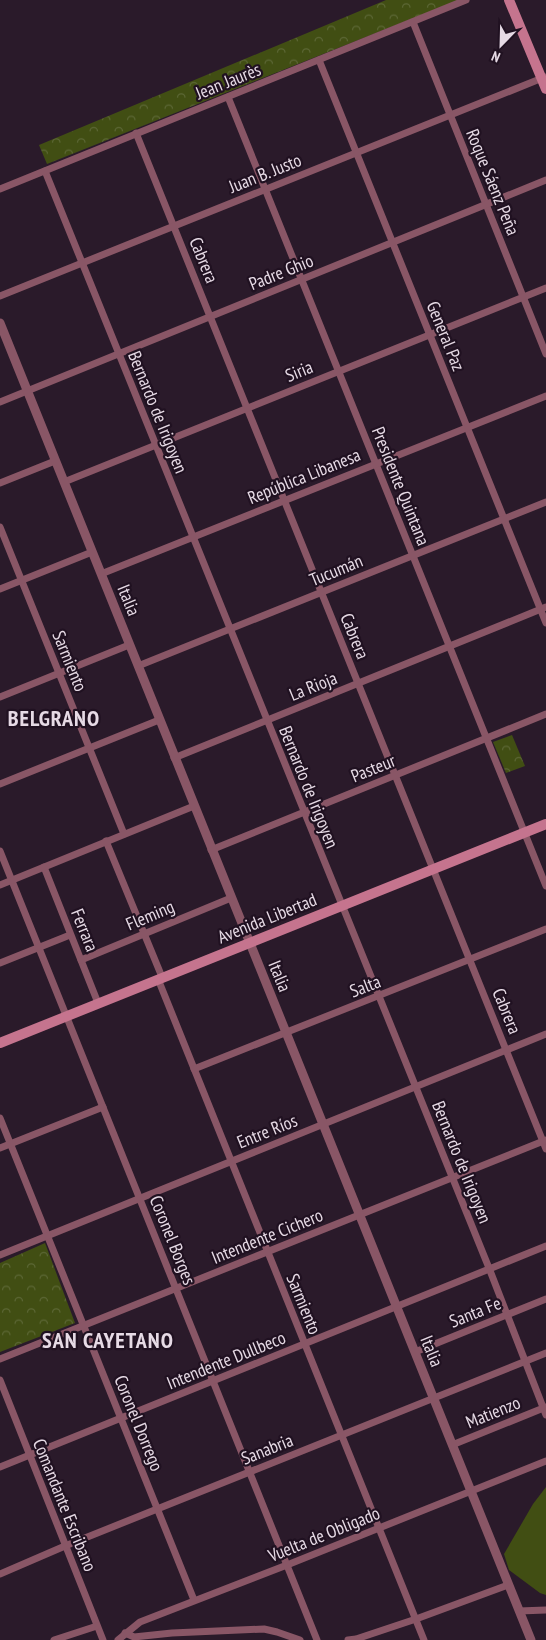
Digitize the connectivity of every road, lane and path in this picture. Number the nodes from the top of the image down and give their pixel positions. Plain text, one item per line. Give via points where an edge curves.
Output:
1 (466, 0) edge
2 (509, 0) edge
3 (412, 22) junction
4 (318, 60) junction
5 (544, 77) edge
6 (546, 89) edge
7 (228, 96) junction
8 (450, 115) junction
9 (136, 133) junction
10 (356, 152) junction
11 (44, 171) junction
12 (546, 180) edge
13 (0, 189) edge
14 (265, 189) junction
15 (486, 205) junction
16 (174, 226) junction
17 (392, 243) junction
18 (82, 263) junction
19 (302, 280) junction
20 (546, 288) edge
21 (0, 296) edge
22 (523, 297) junction
23 (210, 317) junction
24 (0, 323) edge
25 (430, 335) junction
26 (118, 354) junction
27 (546, 354) edge
28 (339, 372) junction
29 (27, 391) junction
30 (546, 396) edge
31 (0, 402) edge
32 (247, 408) junction
33 (467, 427) junction
34 (155, 445) junction
35 (55, 461) junction
36 (376, 464) junction
37 (64, 482) junction
38 (0, 483) edge
39 (284, 500) junction
40 (546, 502) edge
41 (504, 519) junction
42 (0, 527) edge
43 (192, 537) junction
44 (92, 552) junction
45 (413, 556) junction
46 (100, 574) junction
47 (21, 580) junction
48 (0, 589) edge
49 (321, 592) junction
50 (543, 608) edge
51 (546, 623) edge
52 (230, 629) junction
53 (129, 645) junction
54 (449, 646) junction
55 (138, 666) junction
56 (59, 673) junction
57 (358, 684) junction
58 (0, 697) edge
59 (546, 714) edge
60 (159, 720) junction
61 (266, 721) junction
62 (486, 738) junction
63 (89, 748) junction
64 (174, 758) junction
65 (395, 776) junction
66 (0, 784) edge
67 (194, 806) junction
68 (303, 813) junction
69 (546, 824) edge
70 (524, 832) junction
71 (124, 834) junction
72 (106, 842) junction
73 (211, 850) junction
74 (0, 851) edge
75 (44, 867) junction
76 (432, 869) junction
77 (12, 880) junction
78 (0, 884) edge
79 (546, 886) edge
80 (231, 898) junction
81 (341, 906) junction
82 (546, 929) edge
83 (70, 934) junction
84 (144, 934) junction
85 (249, 942) junction
86 (39, 947) junction
87 (81, 960) junction
88 (470, 960) junction
89 (0, 963) edge
90 (160, 978) junction
91 (378, 997) junction
92 (98, 1003) junction
93 (66, 1016) junction
94 (286, 1033) junction
95 (546, 1034) edge
96 (0, 1043) edge
97 (506, 1050) junction
98 (194, 1069) junction
99 (415, 1087) junction
100 (103, 1107) junction
101 (0, 1118) edge
102 (323, 1124) junction
103 (544, 1141) edge
104 (11, 1144) junction
105 (0, 1148) edge
106 (546, 1149) edge
107 (231, 1162) junction
108 (452, 1178) junction
109 (140, 1198) junction
110 (360, 1215) junction
111 (48, 1236) junction
112 (546, 1246) edge
113 (267, 1252) junction
114 (0, 1255) edge
115 (488, 1268) junction
116 (176, 1289) junction
117 (546, 1299) edge
118 (396, 1306) junction
119 (507, 1315) junction
120 (84, 1326) junction
121 (304, 1345) junction
122 (415, 1352) junction
123 (546, 1353) edge
124 (0, 1359) edge
125 (525, 1361) junction
126 (0, 1380) edge
127 (213, 1381) junction
128 (433, 1398) junction
129 (545, 1410) edge
130 (121, 1418) junction
131 (341, 1435) junction
132 (452, 1445) junction
133 (30, 1455) junction
134 (546, 1461) edge
135 (0, 1467) edge
136 (250, 1472) junction
137 (470, 1492) junction
138 (158, 1509) junction
139 (379, 1528) junction
140 (65, 1546) junction
141 (287, 1565) junction
142 (0, 1574) edge
143 (508, 1585) junction
144 (194, 1600) junction
145 (546, 1610) edge
146 (518, 1612) junction
147 (416, 1619) junction
148 (97, 1626) junction
149 (125, 1633) junction
150 (54, 1640) edge
151 (103, 1640) edge
152 (118, 1640) edge
153 (300, 1640) edge
154 (317, 1640) edge
155 (348, 1640) edge
156 (424, 1640) edge
157 (531, 1640) edge

1 - 3 street, Jean Jaurès
2 - 5 main road
3 - 4 street, Jean Jaurès
3 - 8 street, Roque Sáenz Peña
4 - 7 street, Jean Jaurès
4 - 10 street, General Paz
5 - 6 main road
5 - 8 street, Juan B. Justo
7 - 9 street, Jean Jaurès
7 - 14 street, Presidente Quintana
8 - 10 street, Juan B. Justo
8 - 15 street, Roque Sáenz Peña
9 - 11 street, Jean Jaurès
9 - 16 street, Cabrera
10 - 14 street, Juan B. Justo
10 - 17 street, General Paz
11 - 13 street, Jean Jaurès
11 - 18 street, Bernardo de Irigoyen
12 - 15 street, Padre Ghio
14 - 16 street, Juan B. Justo
14 - 19 street, Presidente Quintana
15 - 17 street, Padre Ghio
15 - 22 street, Roque Sáenz Peña
16 - 18 street, Juan B. Justo
16 - 23 street, Cabrera
17 - 19 street, Padre Ghio
17 - 25 street, General Paz
18 - 21 street, Juan B. Justo
18 - 26 street, Bernardo de Irigoyen
19 - 23 street, Padre Ghio
19 - 28 street, Presidente Quintana
20 - 22 street, Siria
22 - 25 street, Siria
22 - 27 street, Roque Sáenz Peña
23 - 26 street, Padre Ghio
23 - 32 street, Cabrera
24 - 29 street, Italia
25 - 28 street, Siria
25 - 33 street, General Paz
26 - 29 street, Padre Ghio
26 - 34 street, Bernardo de Irigoyen
28 - 32 street, Siria
28 - 36 street, Presidente Quintana
29 - 31 street, Padre Ghio
29 - 35 street, Italia
30 - 33 street, República Libanesa
32 - 34 street, Siria
32 - 39 street, Cabrera
33 - 36 street, República Libanesa
33 - 41 street, General Paz
34 - 37 street, Siria
34 - 43 street, Bernardo de Irigoyen
35 - 37 street, Italia
35 - 38 street
36 - 39 street, República Libanesa
36 - 45 street, Presidente Quintana
37 - 44 street, Italia
39 - 43 street, República Libanesa
39 - 49 street, Cabrera
40 - 41 street, Tucumán
41 - 45 street, Tucumán
41 - 50 street, General Paz
42 - 47 street, Sarmiento
43 - 46 street, República Libanesa
43 - 52 street, Bernardo de Irigoyen
44 - 46 street, Italia
44 - 47 street
45 - 49 street, Tucumán
45 - 54 street, Presidente Quintana
46 - 53 street, Italia
47 - 48 street
47 - 56 street, Sarmiento
49 - 52 street, Tucumán
49 - 57 street, Cabrera
50 - 51 street, General Paz
50 - 54 street, La Rioja
52 - 55 street, Tucumán
52 - 61 street, Bernardo de Irigoyen
53 - 55 street, Italia
53 - 56 street
54 - 57 street, La Rioja
54 - 62 street, Presidente Quintana
55 - 60 street, Italia
56 - 58 street
56 - 63 street, Sarmiento
57 - 61 street, La Rioja
57 - 65 street, Cabrera
59 - 62 street, Pasteur
60 - 63 street
60 - 64 street, Italia
61 - 64 street, La Rioja
61 - 68 street, Bernardo de Irigoyen
62 - 65 street, Pasteur
62 - 70 street, Presidente Quintana
63 - 66 street
63 - 71 street, Sarmiento
64 - 67 street, Italia
65 - 68 street, Pasteur
65 - 76 street, Cabrera
67 - 71 street
67 - 73 street, Italia
68 - 73 street, Pasteur
68 - 81 street, Bernardo de Irigoyen
69 - 70 main road, Avenida Libertad
70 - 76 main road, Avenida Libertad
70 - 79 street, Presidente Quintana
71 - 72 street
72 - 75 street
72 - 84 street, Sarmiento
73 - 80 street, Italia
74 - 77 street, Coronel Borges
75 - 77 street
75 - 83 street, Ferrara
76 - 81 main road, Avenida Libertad
76 - 88 street, Cabrera
77 - 78 street
77 - 86 street, Coronel Borges
80 - 84 street, Fleming
80 - 85 street, Italia
81 - 85 main road, Avenida Libertad
81 - 91 street, Bernardo de Irigoyen
82 - 88 street, Salta
83 - 86 street
83 - 87 street, Ferrara
84 - 87 street, Fleming
84 - 90 street, Sarmiento
85 - 90 main road, Avenida Libertad
85 - 94 street, Italia
86 - 89 street
86 - 93 street, Coronel Borges
87 - 92 street, Ferrara
88 - 91 street, Salta
88 - 97 street, Cabrera
90 - 92 main road, Avenida Libertad
90 - 98 street, Sarmiento
91 - 94 street, Salta
91 - 99 street, Bernardo de Irigoyen
92 - 93 main road, Avenida Libertad
93 - 96 main road, Avenida Libertad
93 - 100 street, Coronel Borges
94 - 98 street, Salta
94 - 102 street, Italia
95 - 97 street, Entre Ríos
97 - 99 street, Entre Ríos
97 - 103 street, Cabrera
98 - 107 street, Sarmiento
99 - 102 street, Entre Ríos
99 - 108 street, Bernardo de Irigoyen
100 - 104 street
100 - 109 street, Coronel Borges
101 - 104 street, Coronel Dorrego
102 - 107 street, Entre Ríos
102 - 110 street, Italia
103 - 106 street, Cabrera
103 - 108 street, Intendente Cichero
104 - 105 street
104 - 111 street, Coronel Dorrego
107 - 109 street, Entre Ríos
107 - 113 street, Sarmiento
108 - 110 street, Intendente Cichero
108 - 115 street, Bernardo de Irigoyen
109 - 111 street, Entre Ríos
109 - 116 street, Coronel Borges
110 - 113 street, Intendente Cichero
110 - 118 street, Italia
111 - 114 street, Entre Ríos
111 - 120 street, Coronel Dorrego
112 - 115 street, Intendente Dullbeco
113 - 116 street, Intendente Cichero
113 - 121 street, Sarmiento
115 - 118 street, Intendente Dullbeco
115 - 119 street, Bernardo de Irigoyen
116 - 120 street, Intendente Cichero
116 - 127 street, Coronel Borges
117 - 119 street, Santa Fe
118 - 121 street, Intendente Dullbeco
118 - 122 street, Italia
119 - 122 street, Santa Fe
119 - 125 street, Bernardo de Irigoyen
120 - 124 street, Intendente Cichero
120 - 130 street, Coronel Dorrego
121 - 127 street, Intendente Dullbeco
121 - 131 street, Sarmiento
122 - 128 street, Italia
123 - 125 street, Sanabria
125 - 128 street, Sanabria
125 - 129 street, Bernardo de Irigoyen
126 - 133 street, Comandante Escribano
127 - 130 street, Intendente Dullbeco
127 - 136 street, Coronel Borges
128 - 131 street, Sanabria
128 - 132 street, Italia
129 - 132 street, Matienzo
130 - 133 street, Intendente Dullbeco
130 - 138 street, Coronel Dorrego
131 - 136 street, Sanabria
131 - 139 street, Sarmiento
132 - 137 street, Italia
133 - 135 street, Intendente Dullbeco
133 - 140 street, Comandante Escribano
134 - 137 street, Vuelta de Obligado
136 - 138 street, Sanabria
136 - 141 street, Coronel Borges
137 - 139 street, Vuelta de Obligado
137 - 143 street, Italia
138 - 140 street, Sanabria
138 - 144 street, Coronel Dorrego
139 - 141 street, Vuelta de Obligado
139 - 147 street, Sarmiento
140 - 142 street, Sanabria
140 - 148 street, Comandante Escribano
141 - 144 street, Vuelta de Obligado
141 - 154 street, Coronel Borges
143 - 146 street, Italia
143 - 147 street
144 - 149 street, Vuelta de Obligado via 140,1622
145 - 146 street
146 - 157 street, Italia
147 - 155 street
147 - 156 street, Sarmiento
148 - 150 street
148 - 151 street, Comandante Escribano
149 - 152 street, Vuelta de Obligado
149 - 153 street via 134,1637 264,1630

